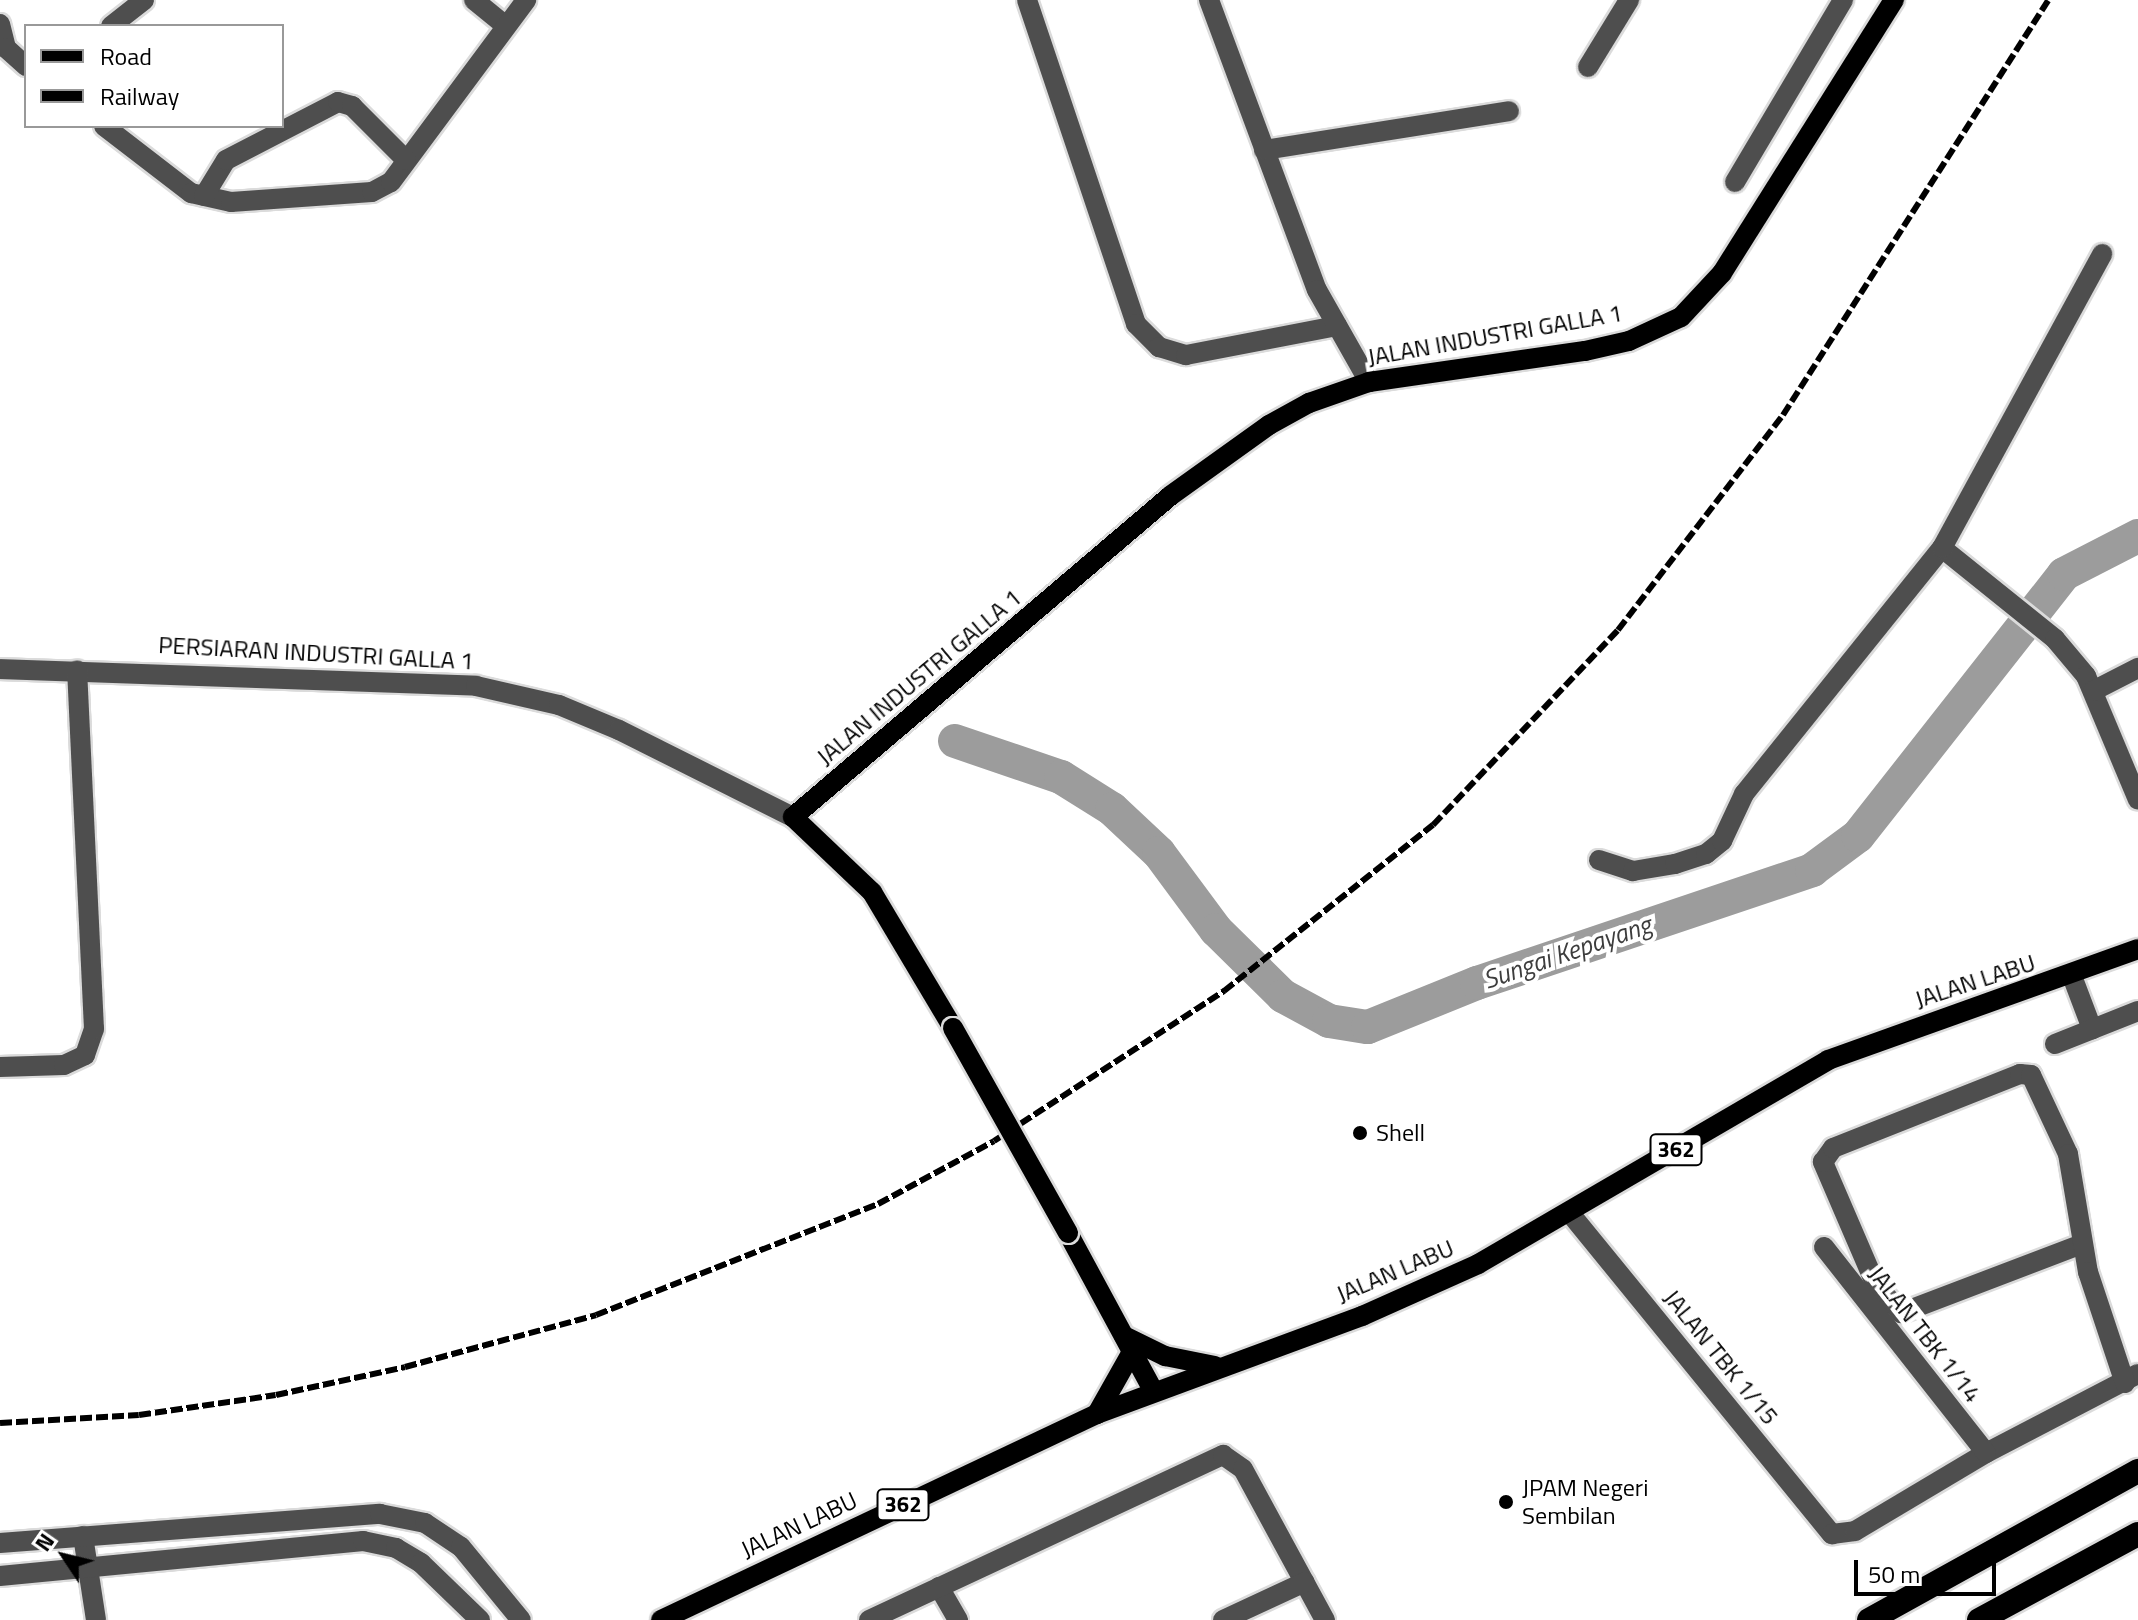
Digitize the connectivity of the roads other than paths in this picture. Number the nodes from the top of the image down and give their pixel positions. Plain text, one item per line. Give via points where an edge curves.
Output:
1 (144, 0) edge
2 (474, 0) edge
3 (526, 0) edge
4 (1027, 0) edge
5 (1209, 0) edge
6 (1629, 0) edge
7 (1843, 0) edge
8 (1894, 0) edge
9 (0, 24) edge
10 (113, 24) edge
11 (506, 26) junction
12 (24, 64) edge
13 (1588, 67) dead end
14 (1509, 111) dead end
15 (107, 128) edge
16 (1264, 150) junction
17 (406, 160) junction
18 (1735, 182) dead end
19 (204, 196) junction
20 (2102, 254) dead end
21 (1337, 326) junction
22 (1369, 382) junction
23 (1942, 548) junction
24 (2138, 668) edge
25 (0, 669) edge
26 (77, 670) junction
27 (2093, 691) junction
28 (2138, 800) edge
29 (793, 817) junction
30 (1599, 860) dead end
31 (2138, 949) edge
32 (2072, 976) junction
33 (2138, 1011) edge
34 (2092, 1029) junction
35 (2055, 1044) dead end
36 (0, 1067) edge
37 (1569, 1212) junction
38 (2082, 1244) junction
39 (1824, 1247) dead end
40 (1128, 1344) junction
41 (1220, 1366) junction
42 (2131, 1378) edge
43 (1153, 1390) junction
44 (1097, 1414) junction
45 (1986, 1453) junction
46 (2138, 1471) edge
47 (2138, 1534) edge
48 (83, 1536) junction
49 (0, 1543) edge
50 (90, 1570) junction
51 (0, 1576) edge
52 (1305, 1582) junction
53 (939, 1587) junction
54 (708, 1595) junction
55 (96, 1620) edge
56 (480, 1620) edge
57 (521, 1620) edge
58 (661, 1620) edge
59 (687, 1620) edge
60 (869, 1620) edge
61 (958, 1620) edge
62 (1223, 1620) edge
63 (1325, 1620) edge
64 (1869, 1620) edge
65 (1979, 1620) edge

1 - 10 street
2 - 11 street
3 - 11 street
4 - 21 street via 1136,324 1159,347 1186,355
5 - 16 street
6 - 13 street
7 - 18 street
8 - 22 main road, JALAN INDUSTRI GALLA 1 via 1722,273 1681,317 1629,341 1585,351
9 - 12 street via 6,48
11 - 17 street
14 - 16 street
15 - 19 street via 191,193
16 - 21 street via 1317,290
17 - 19 street via 391,182 372,192 231,202
17 - 19 street via 352,106 338,102 226,160
20 - 23 street
21 - 22 street
22 - 29 main road, JALAN INDUSTRI GALLA 1 via 1309,403 1269,425 1170,496
23 - 27 street via 2055,639
23 - 30 street via 1744,794 1715,848 1693,860 1633,871
24 - 27 street
25 - 26 street, PERSIARAN INDUSTRI GALLA 1
26 - 29 street, PERSIARAN INDUSTRI GALLA 1 via 476,686 559,705
26 - 36 street via 94,1029 85,1055 64,1065
27 - 28 street
29 - 40 main road, bridge via 872,892
31 - 32 main road, JALAN LABU / 362
32 - 34 street
32 - 37 main road, JALAN LABU / 362 via 1828,1060
33 - 34 street
34 - 35 street
37 - 41 main road, JALAN LABU / 362 via 1478,1264 1362,1316
37 - 45 street, JALAN TBK 1/15 via 1832,1534 1855,1531
38 - 38 street via 2068,1154 2031,1075 2020,1074 1827,1155 1822,1168 1875,1283 1893,1307 1907,1312
38 - 42 street
39 - 45 street, JALAN TBK 1/14
40 - 41 main road
40 - 43 main road
40 - 44 main road
41 - 43 main road, JALAN LABU / 362
42 - 45 street
43 - 44 main road, JALAN LABU / 362
44 - 54 main road, JALAN LABU / 362
46 - 64 highway
47 - 65 highway
48 - 49 street
48 - 50 street
48 - 57 street via 380,1514 425,1523 461,1547
50 - 51 street
50 - 55 street
50 - 56 street via 363,1541 396,1548 421,1563
52 - 53 street via 1243,1469 1223,1455
52 - 62 street
52 - 63 street
53 - 60 street
53 - 61 street
54 - 58 main road, JALAN LABU / 362
54 - 59 main road

